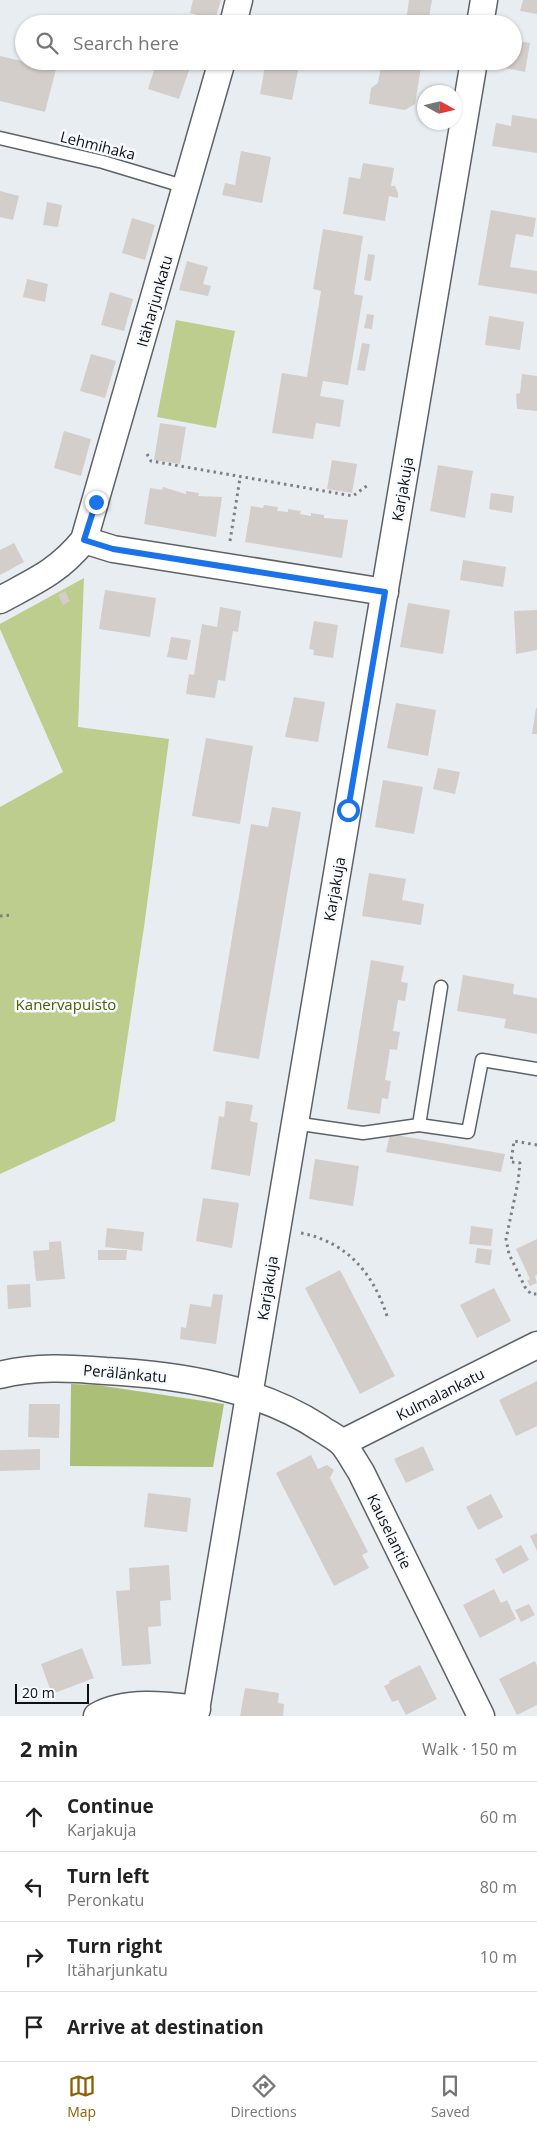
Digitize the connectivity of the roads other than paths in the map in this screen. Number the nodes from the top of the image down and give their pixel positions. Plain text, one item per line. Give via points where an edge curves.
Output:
1 (239, 0) edge
2 (484, 0) edge
3 (235, 15) edge
4 (482, 15) edge
5 (219, 70) edge
6 (472, 70) edge
7 (0, 138) edge
8 (186, 187) junction
9 (84, 540) junction
10 (385, 592) junction
11 (0, 600) edge
12 (441, 987) dead end
13 (537, 1069) edge
14 (294, 1123) junction
15 (419, 1125) junction
16 (537, 1345) edge
17 (0, 1375) edge
18 (249, 1395) junction
19 (342, 1443) junction
20 (196, 1712) edge
21 (97, 1716) edge
22 (481, 1716) edge

1 - 3 street
2 - 4 street
5 - 8 street, Itäharjunkatu
6 - 10 street, Karjakuja
7 - 8 lane, Lehmihaka via 103,162
8 - 9 street, Itäharjunkatu
9 - 10 street via 113,549
9 - 11 street via 51,573
10 - 14 street, Karjakuja
12 - 15 lane
13 - 15 lane via 482,1060 468,1132
14 - 15 lane via 363,1133
14 - 18 street, Karjakuja
16 - 19 street, Kulmalankatu
17 - 18 street, Perälänkatu via 23,1369 61,1368 152,1374 206,1383
18 - 19 street, Kauselantie via 287,1409
18 - 20 street, Karjakuja
19 - 22 street, Kauselantie via 361,1472
20 - 21 street via 169,1705 130,1707

